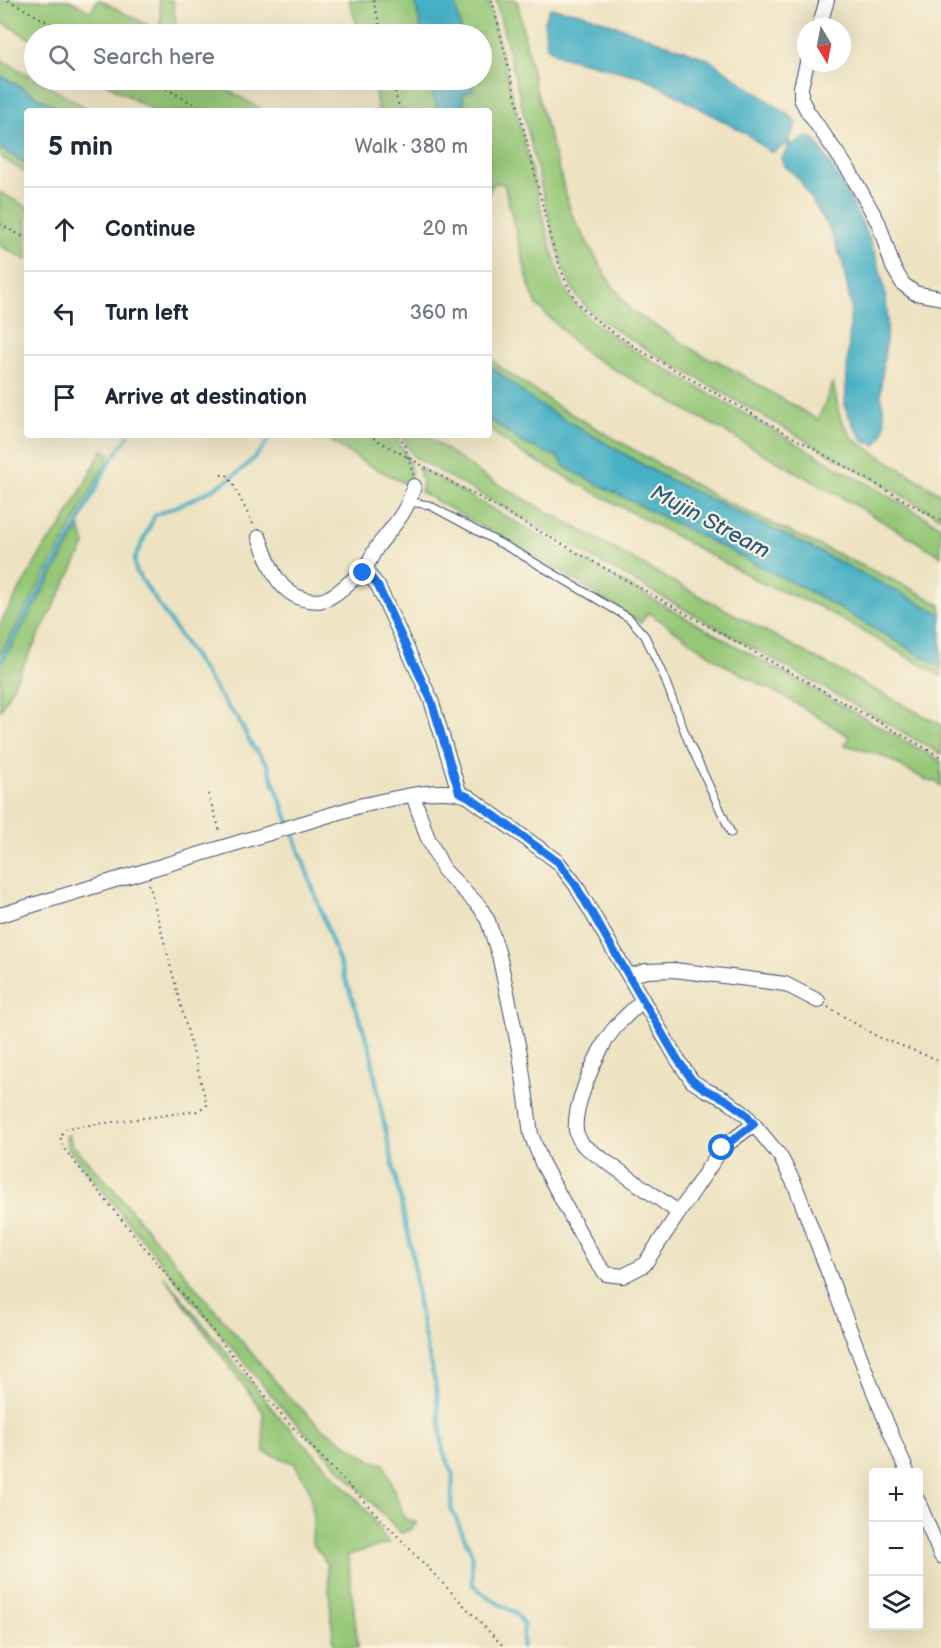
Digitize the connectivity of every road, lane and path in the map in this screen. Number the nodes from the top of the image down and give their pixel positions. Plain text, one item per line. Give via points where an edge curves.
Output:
1 (8, 0) edge
2 (373, 0) edge
3 (492, 0) edge
4 (827, 0) edge
5 (822, 18) edge
6 (51, 24) edge
7 (379, 24) edge
8 (805, 72) edge
9 (168, 90) edge
10 (395, 90) edge
11 (201, 108) edge
12 (399, 108) edge
13 (0, 224) edge
14 (24, 237) edge
15 (941, 298) edge
16 (373, 438) edge
17 (400, 438) edge
18 (410, 459) junction
19 (221, 475) dead end
20 (414, 486) joint
21 (410, 502) junction
22 (941, 521) edge
23 (259, 537) joint
24 (363, 573) junction
25 (941, 757) edge
26 (459, 792) junction
27 (208, 794) dead end
28 (413, 795) junction
29 (731, 833) dead end
30 (224, 846) junction
31 (146, 870) junction
32 (0, 915) edge
33 (629, 976) junction
34 (643, 1000) junction
35 (818, 1001) joint
36 (941, 1061) edge
37 (754, 1124) junction
38 (678, 1212) junction
39 (905, 1468) edge
40 (923, 1514) edge
41 (941, 1556) edge
42 (505, 1648) edge

1 - 6 path
2 - 7 path
3 - 22 path via 551,240 577,302 643,351
4 - 5 street
8 - 15 street via 801,99 879,224 903,284 915,292
9 - 11 path
10 - 12 path
13 - 14 path
16 - 18 path
17 - 18 path
18 - 20 path
18 - 25 path
19 - 23 path via 233,484
20 - 21 street
21 - 24 street
21 - 29 lane via 429,505 629,618 645,636
23 - 24 street via 274,573 286,591 299,598 318,602
24 - 26 street via 378,586 420,673
26 - 28 street
26 - 33 street via 558,862
27 - 30 path
28 - 30 street via 359,806
28 - 38 street via 444,870 480,907 488,921 520,1054 531,1134 542,1163 593,1257 606,1274 623,1276 644,1265
30 - 31 street
31 - 32 street
31 - 42 path via 207,1105 197,1111 67,1128 60,1136 64,1149 282,1416
33 - 34 street
33 - 35 street via 674,970 748,979 785,984
34 - 37 street via 692,1080 725,1099
34 - 38 street via 605,1041 579,1106 576,1130 584,1146
35 - 36 path via 876,1036
37 - 38 street via 722,1148
37 - 39 street via 780,1156 795,1185
40 - 41 street

